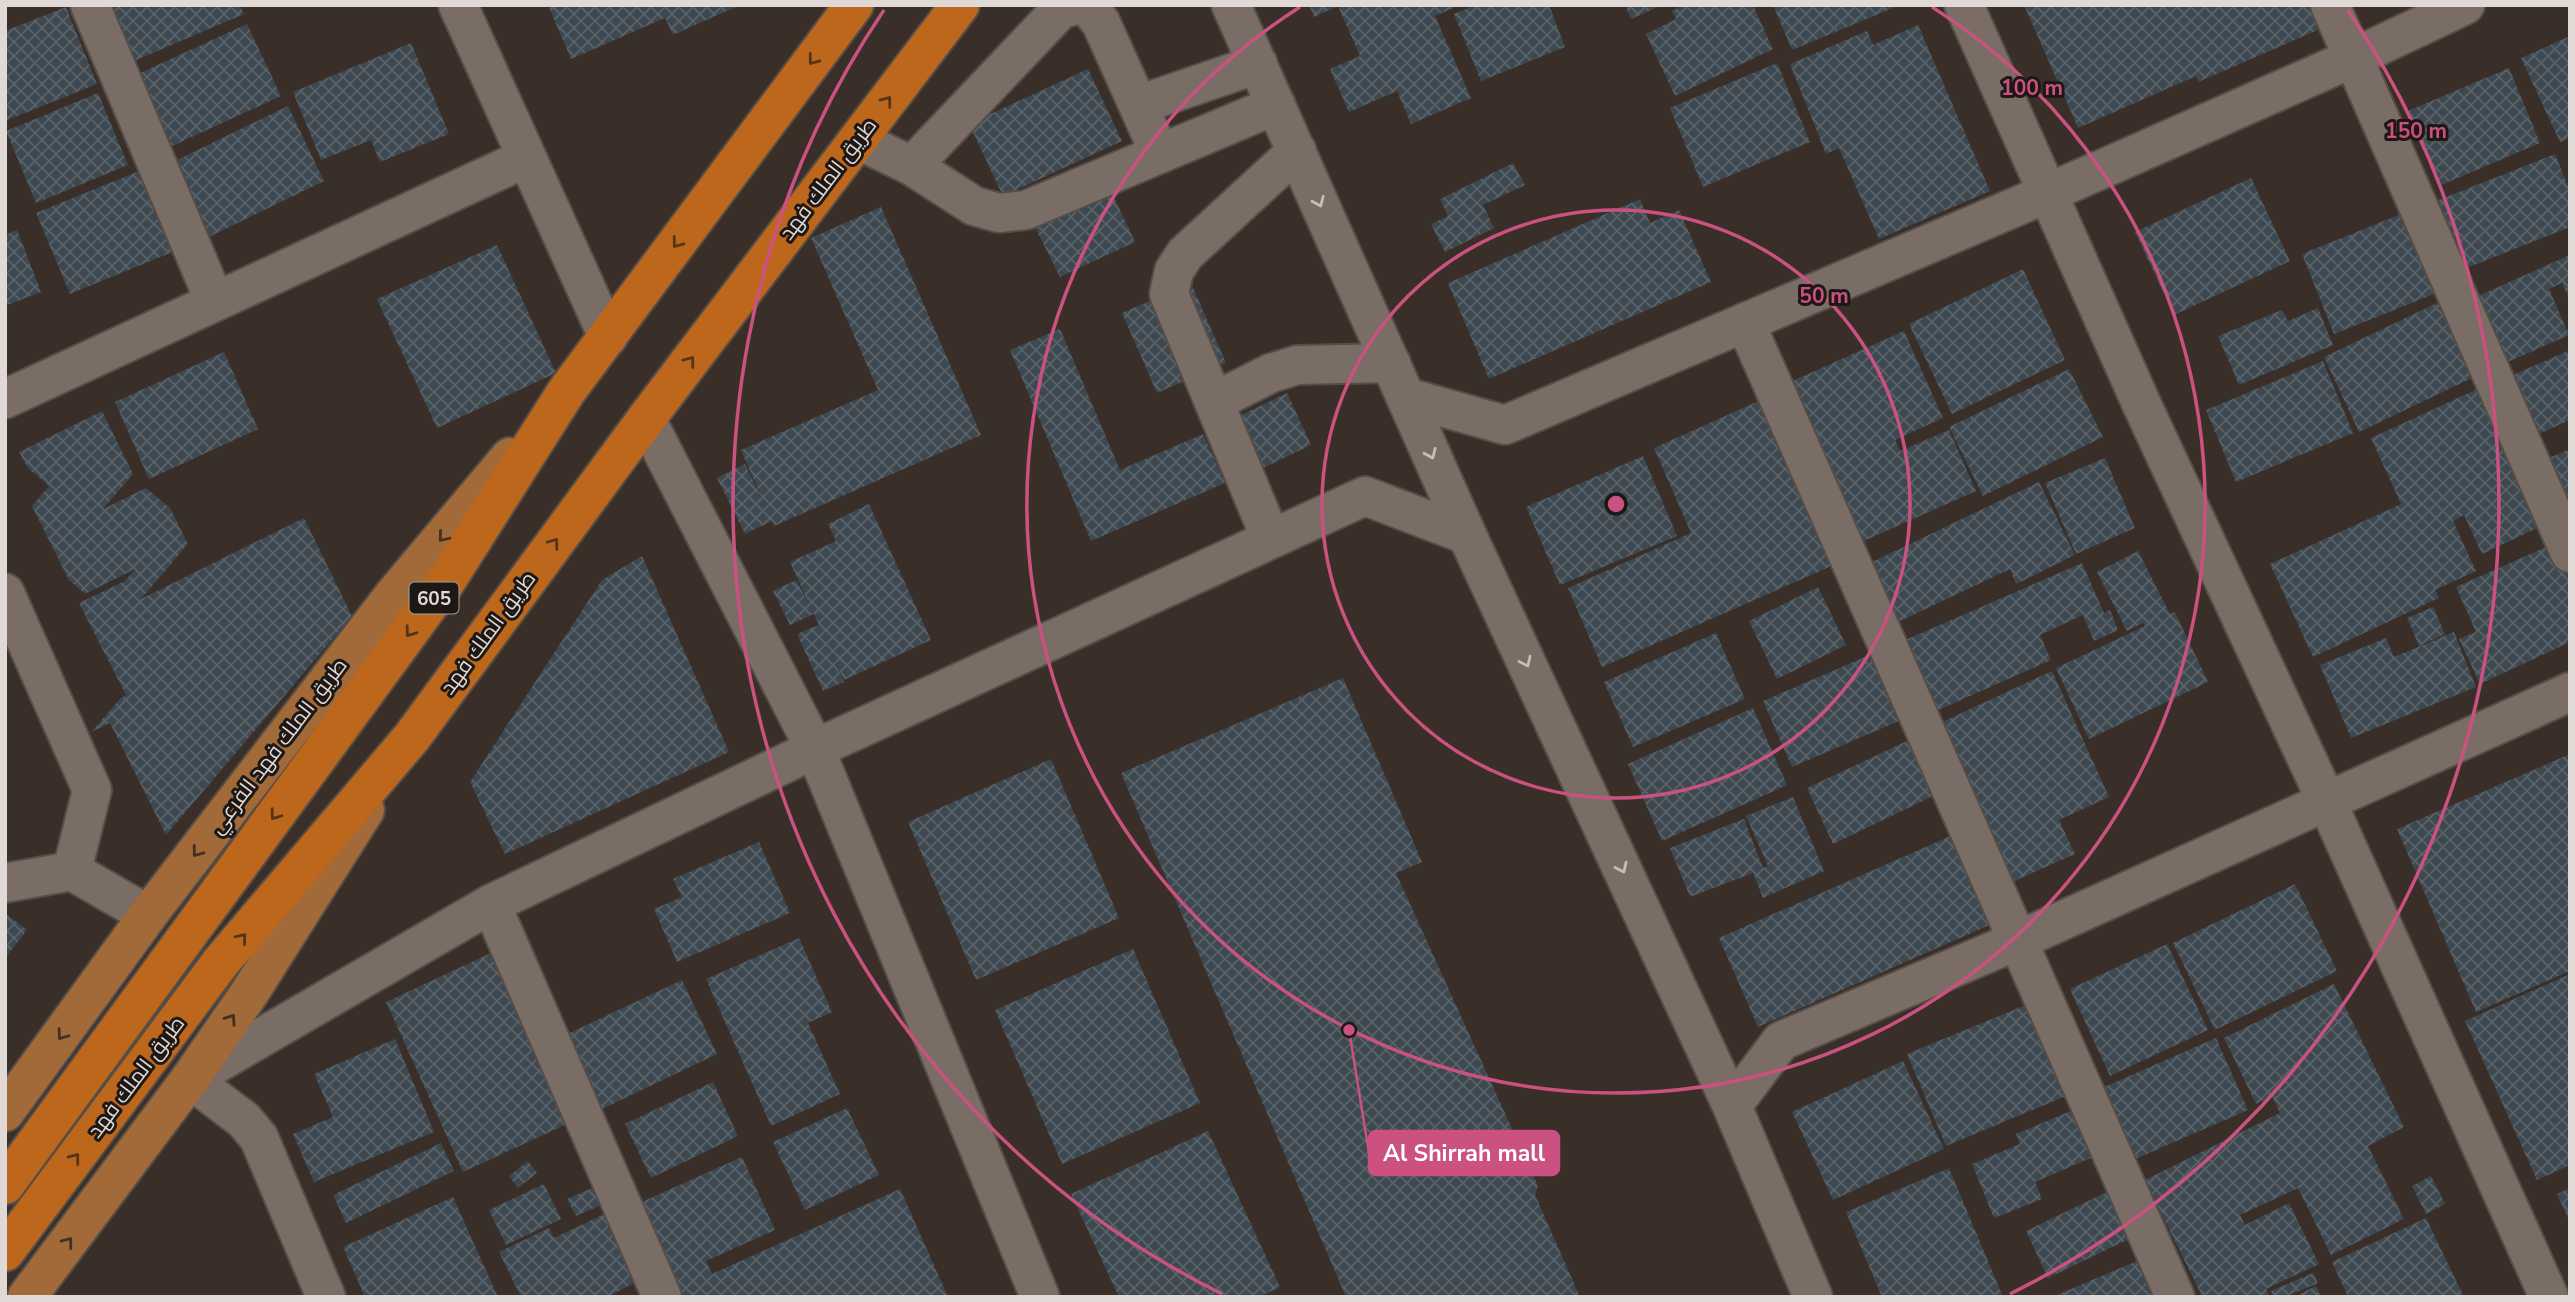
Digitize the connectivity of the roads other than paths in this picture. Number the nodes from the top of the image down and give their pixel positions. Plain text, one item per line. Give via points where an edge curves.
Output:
1 (89, 5) edge
2 (458, 5) edge
3 (854, 5) edge
4 (960, 5) edge
5 (1077, 5) edge
6 (1087, 5) edge
7 (1231, 5) edge
8 (1964, 5) edge
9 (2330, 5) edge
10 (2465, 5) edge
11 (2353, 58) junction
12 (1258, 64) junction
13 (1138, 105) junction
14 (1276, 105) junction
15 (858, 140) junction
16 (1297, 151) junction
17 (1160, 154) junction
18 (526, 158) junction
19 (912, 166) junction
20 (2048, 193) junction
21 (215, 302) junction
22 (1745, 322) junction
23 (608, 337) junction
24 (1391, 363) junction
25 (566, 392) junction
26 (1406, 397) junction
27 (5, 399) edge
28 (1214, 402) junction
29 (646, 419) junction
30 (1467, 535) junction
31 (1271, 539) junction
32 (2570, 553) edge
33 (5, 593) edge
34 (2570, 692) edge
35 (412, 737) junction
36 (815, 749) junction
37 (2327, 802) junction
38 (72, 872) junction
39 (5, 883) edge
40 (491, 904) junction
41 (148, 915) junction
42 (2019, 940) junction
43 (190, 1079) junction
44 (1732, 1106) junction
45 (6, 1107) edge
46 (5, 1185) edge
47 (5, 1252) edge
48 (27, 1297) edge
49 (326, 1297) edge
50 (662, 1297) edge
51 (1040, 1297) edge
52 (1812, 1297) edge
53 (2175, 1297) edge
54 (2549, 1297) edge

1 - 21 street
2 - 18 street
3 -> 23 highway, طريق الملك فهد / 605
15 -> 4 highway, طريق الملك فهد
5 - 19 street via 1060,9
6 - 13 street via 1101,23
7 - 12 street
8 - 20 street
9 - 11 street
10 - 11 street
11 - 20 street
11 - 32 street
12 - 13 street
12 - 14 street
13 - 17 street
14 - 16 street
14 - 17 street
15 - 19 street
29 -> 15 highway, طريق الملك فهد
16 -> 24 street
16 - 28 street via 1185,254 1174,271 1169,294
17 - 19 street via 1026,210 999,213 974,205
18 - 21 street
18 - 23 street
20 - 22 street
20 - 37 street
21 - 27 street
22 - 26 street via 1505,425
22 - 42 street
23 - 25 highway, طريق الملك فهد / 605
24 - 26 street
24 - 28 street via 1297,365
25 -> 41 main road, طريق الملك فهد الفرعي via 393,596
25 -> 46 highway, طريق الملك فهد / 605 via 445,583
26 -> 30 street
28 - 31 street
35 -> 29 highway, طريق الملك فهد
29 - 36 street
30 - 31 street via 1365,496
30 -> 44 street
31 - 36 street
33 - 38 street via 92,790
34 - 37 street
43 -> 35 main road
47 -> 35 highway, طريق الملك فهد via 220,964
36 - 40 street
36 - 51 street
37 - 42 street
37 - 54 street
38 - 39 street
38 - 41 street
40 - 43 street
40 - 50 street
41 -> 45 main road, طريق الملك فهد الفرعي
42 - 44 street via 1781,1041
42 - 53 street
48 -> 43 main road
43 - 49 street via 244,1120 259,1138
44 - 52 street

